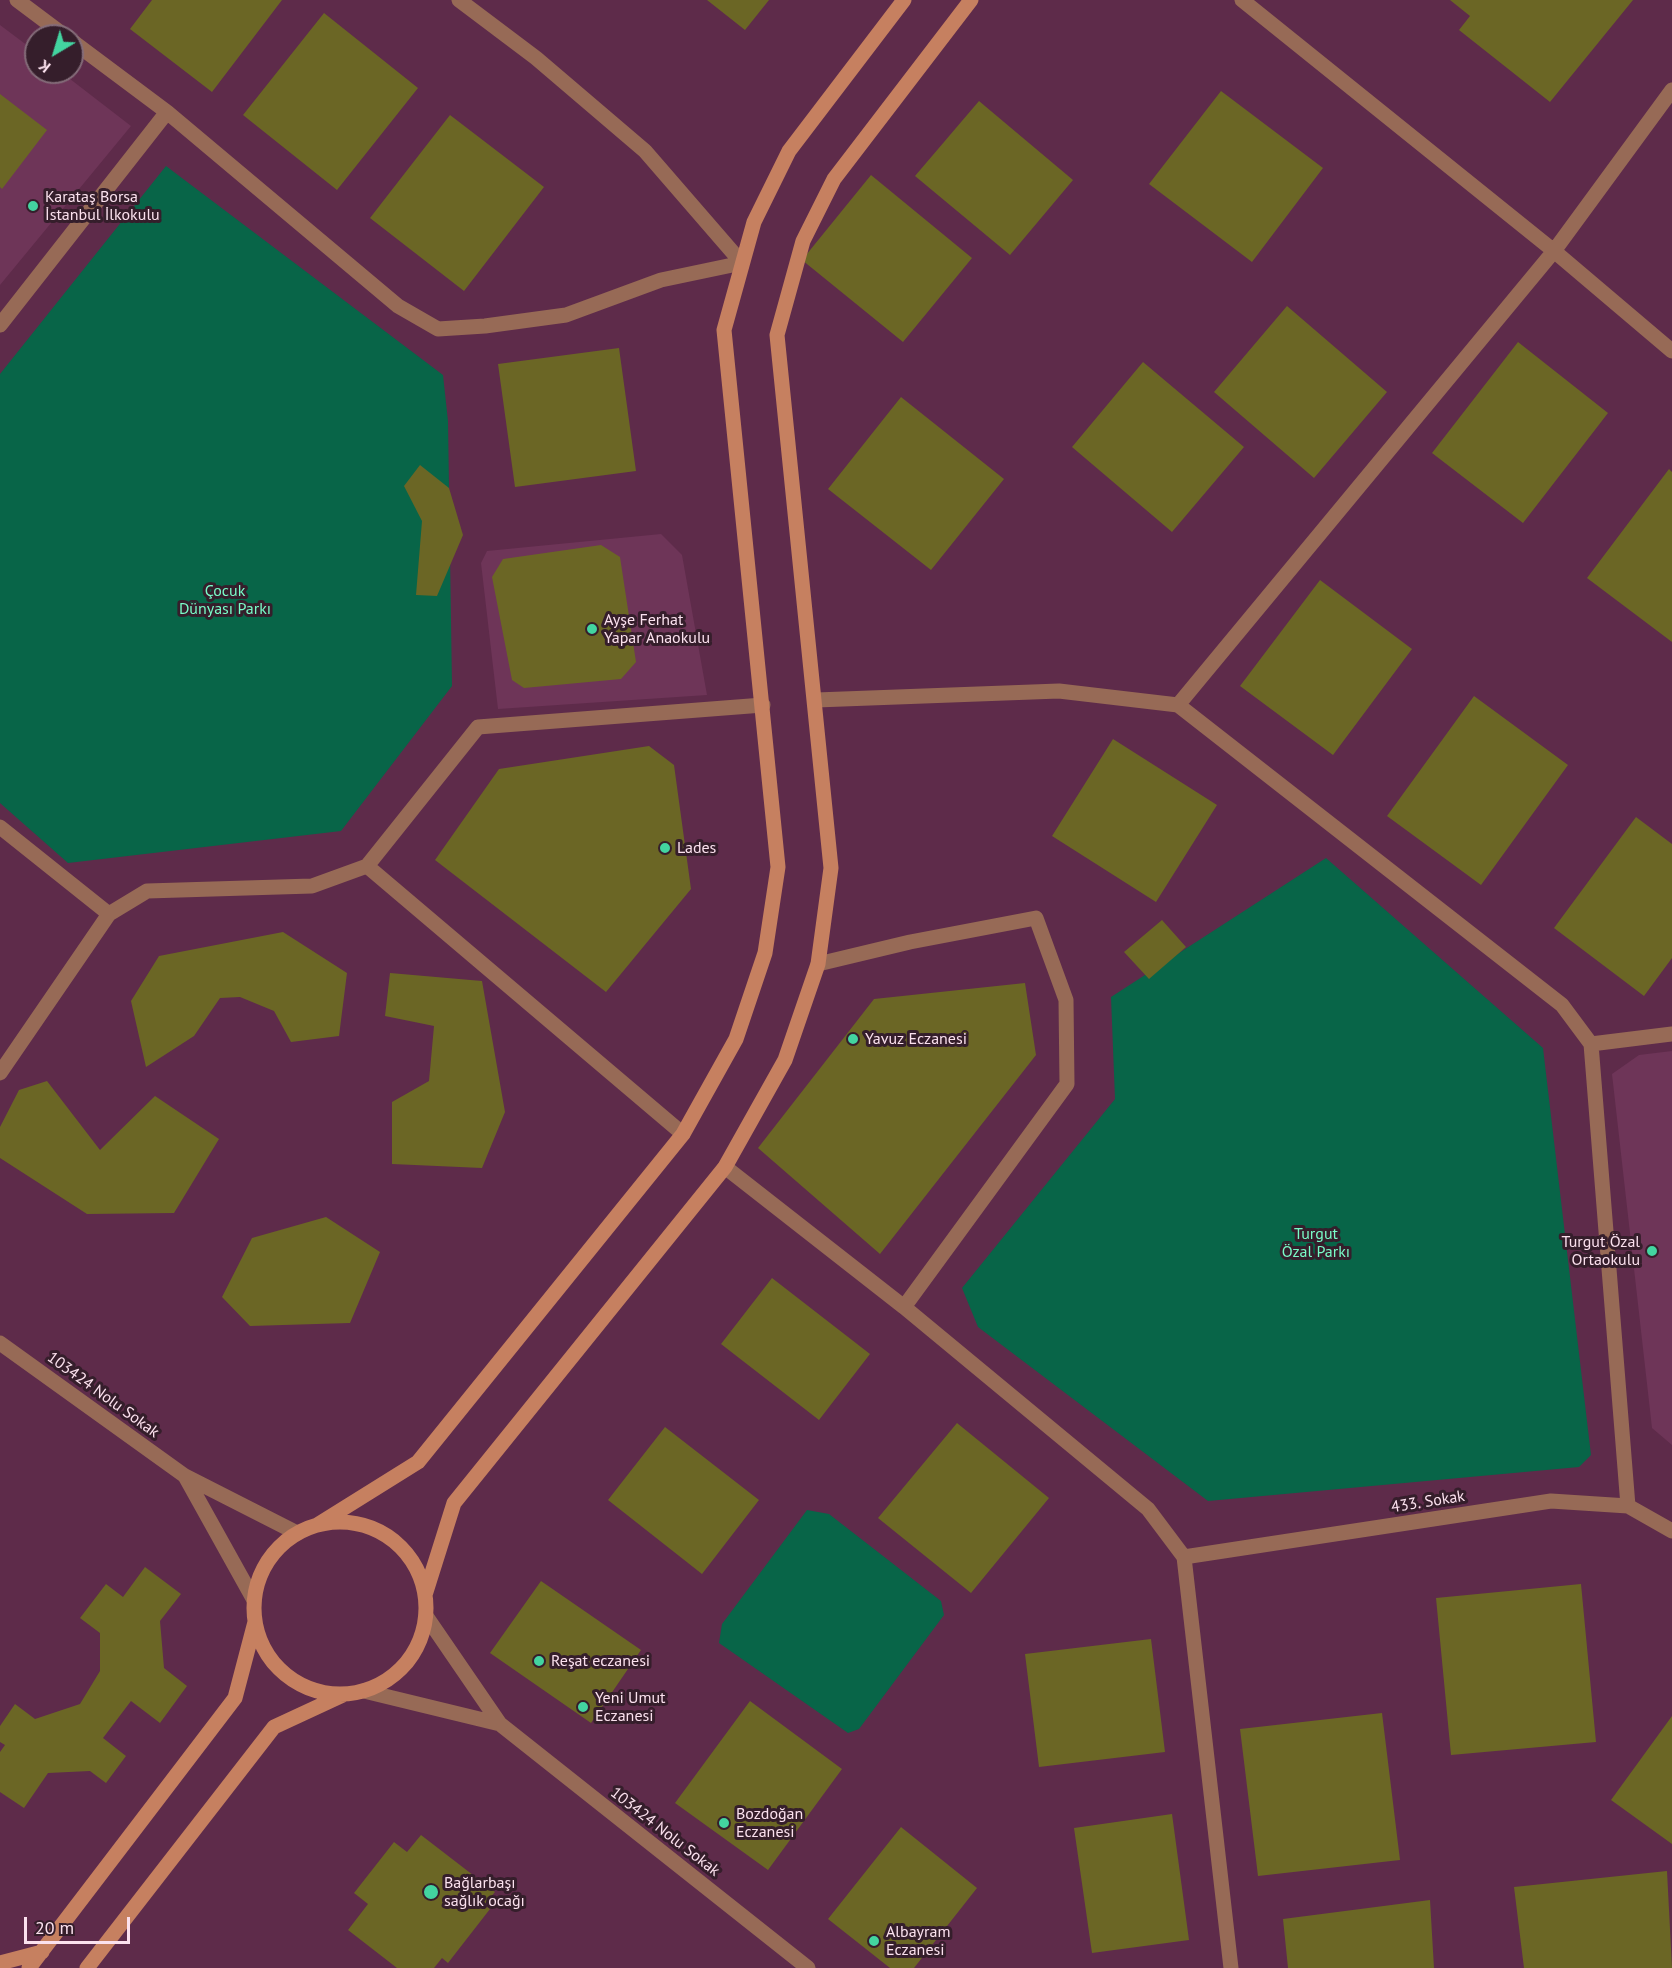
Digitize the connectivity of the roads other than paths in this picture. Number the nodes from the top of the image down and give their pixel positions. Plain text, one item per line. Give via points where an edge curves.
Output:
1 (17, 0) edge
2 (459, 0) edge
3 (904, 0) edge
4 (971, 0) edge
5 (1242, 0) edge
6 (49, 24) edge
7 (84, 50) edge
8 (1672, 90) edge
9 (167, 112) junction
10 (1554, 251) junction
11 (742, 263) junction
12 (0, 325) edge
13 (1672, 351) edge
14 (816, 700) junction
15 (763, 705) junction
16 (1178, 705) junction
17 (0, 827) edge
18 (368, 866) junction
19 (109, 914) junction
20 (818, 964) junction
21 (1672, 1034) edge
22 (1591, 1044) junction
23 (0, 1073) edge
24 (683, 1134) junction
25 (725, 1167) junction
26 (904, 1307) junction
27 (0, 1343) edge
28 (185, 1476) junction
29 (1628, 1506) junction
30 (317, 1525) junction
31 (1672, 1532) edge
32 (297, 1533) junction
33 (1184, 1557) junction
34 (425, 1595) junction
35 (254, 1600) junction
36 (426, 1616) junction
37 (255, 1622) junction
38 (364, 1691) junction
39 (344, 1695) junction
40 (500, 1724) junction
41 (42, 1952) junction
42 (0, 1963) edge
43 (29, 1968) edge
44 (87, 1968) edge
45 (808, 1968) edge
46 (1231, 1968) edge

1 - 6 street
2 - 11 street via 536,58 645,151
3 - 11 street via 789,151 754,222
4 - 14 street via 834,179 803,241 777,335
5 - 10 street
7 - 9 street
8 - 10 street
9 - 11 street via 398,306 438,329 566,315 661,280
9 - 12 street
10 - 13 street
10 - 16 street
11 - 15 street via 724,330
14 - 16 street via 1059,691
14 - 20 street via 831,868
15 - 18 street via 478,727
15 - 24 street via 778,867 765,953 736,1039
16 - 22 street via 1562,1005
17 - 19 street
18 - 19 street via 312,886 147,891
18 - 24 street
19 - 23 street
20 - 25 street via 785,1060
20 - 26 street via 1036,918 1066,1000 1067,1084
21 - 22 street
22 - 29 street
24 - 30 street via 418,1462
25 - 26 street
25 - 34 street via 454,1503
26 - 33 street via 1148,1509
27 - 28 street, 103424 Nolu Sokak
28 - 32 street, 103424 Nolu Sokak
28 - 35 street, 103424 Nolu Sokak
29 - 31 street, 433. Sokak
29 - 33 street, 433. Sokak via 1551,1501
30 - 32 street
30 - 34 street via 337,1522 378,1530 410,1557
32 - 35 street via 267,1561
33 - 46 street
34 - 36 street
35 - 37 street
36 - 38 street via 422,1636 400,1671
36 - 40 street, 103424 Nolu Sokak
37 - 39 street via 271,1659 285,1675 323,1693
37 - 41 street via 235,1698
38 - 39 street
38 - 40 street, 103424 Nolu Sokak
39 - 44 street via 274,1727
40 - 45 street, 103424 Nolu Sokak
41 - 42 street
41 - 43 street

